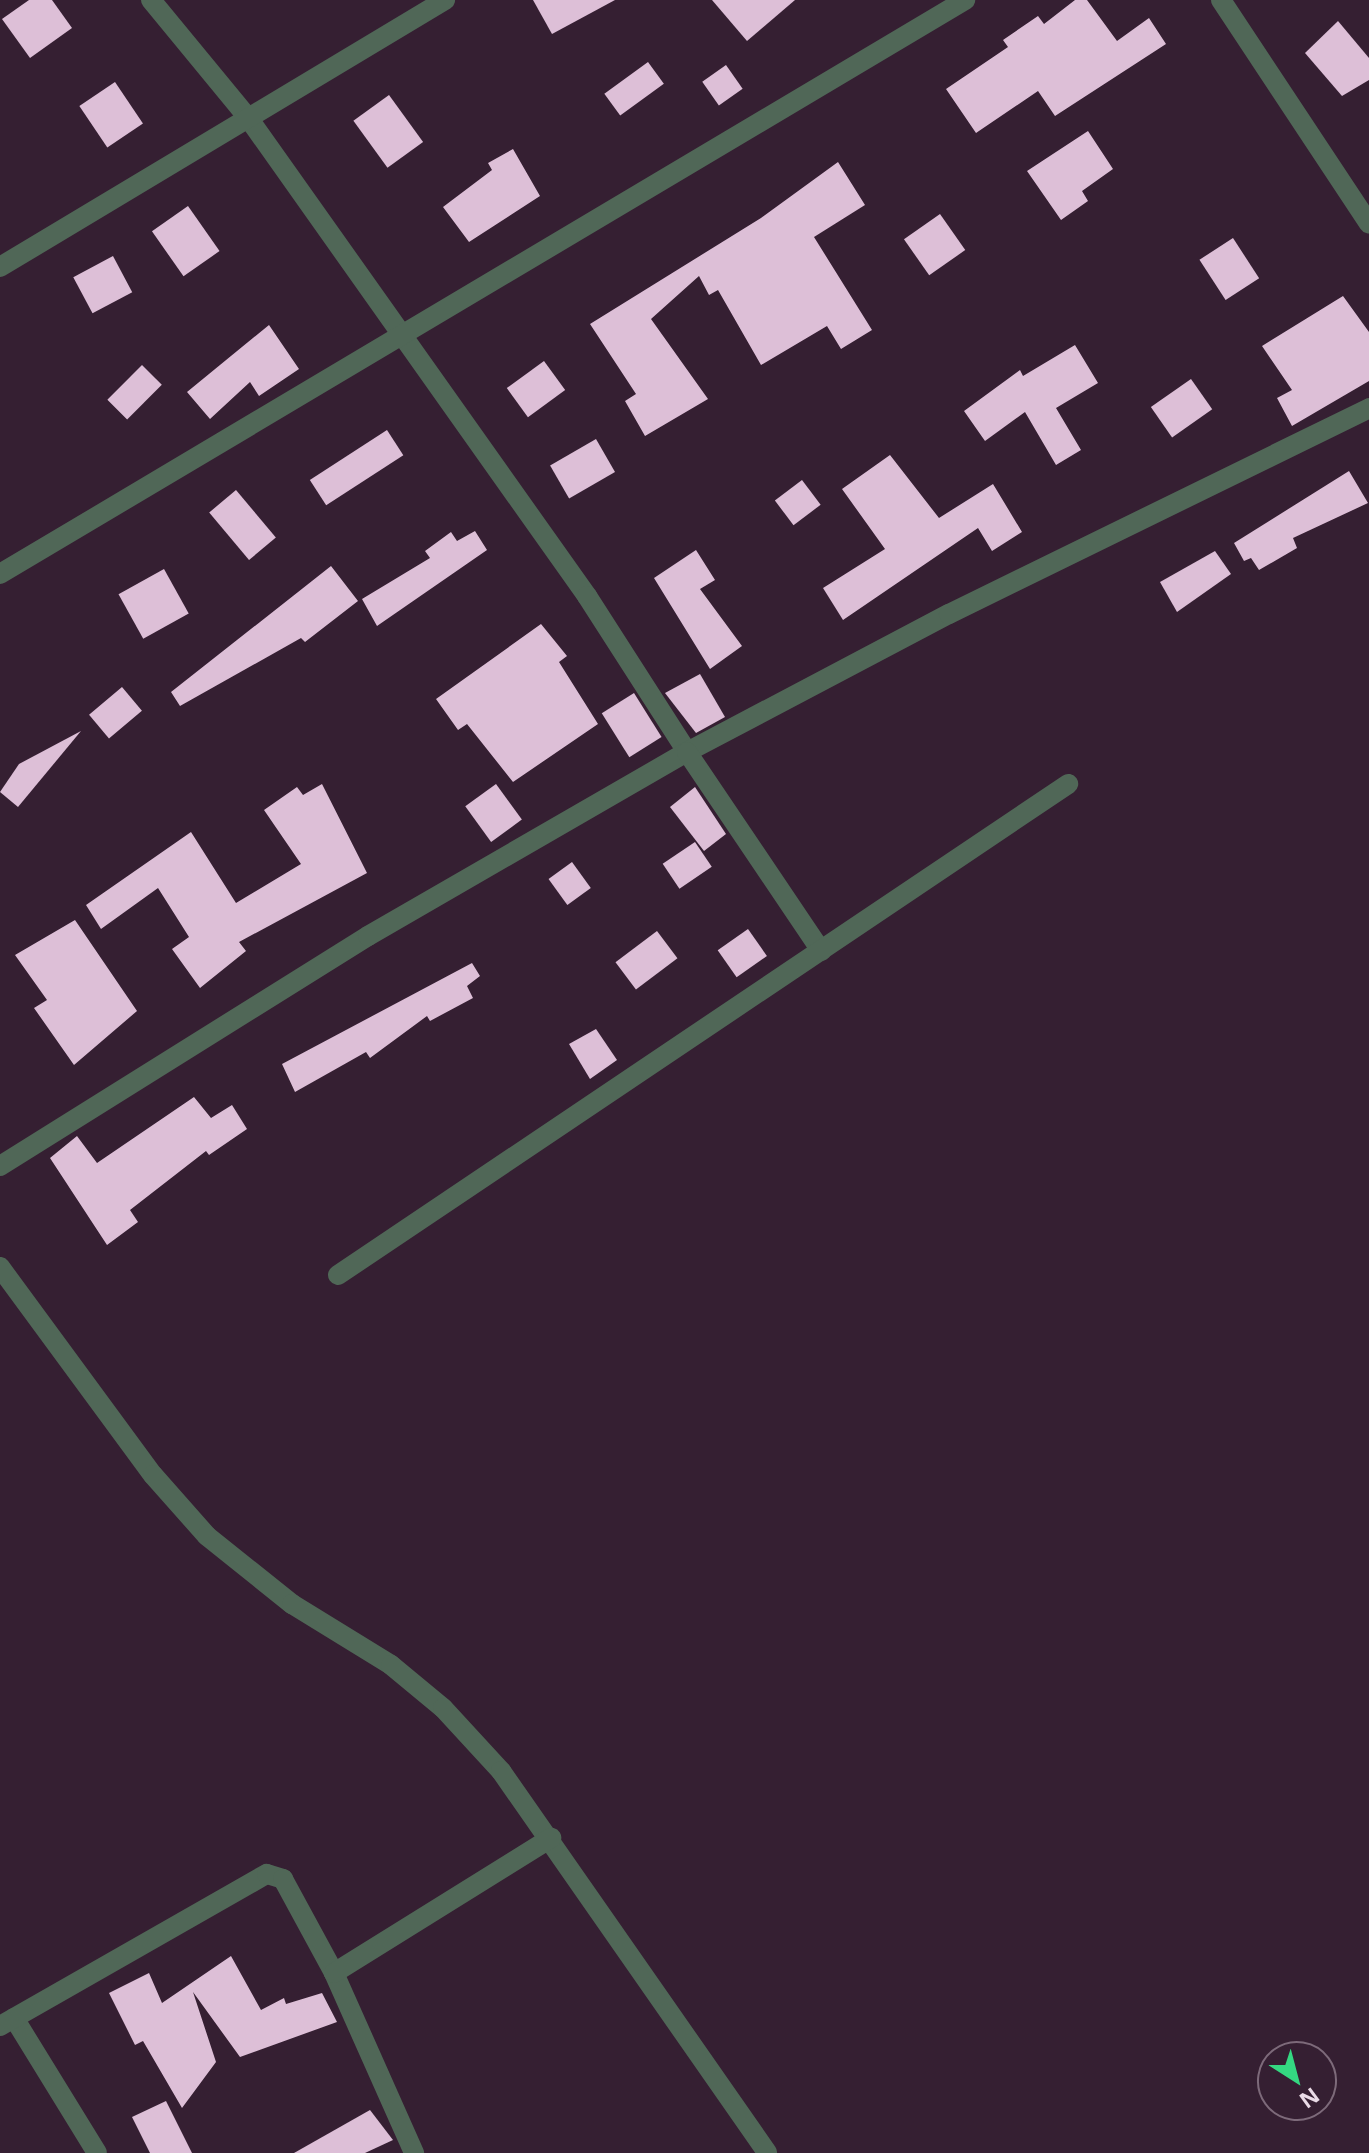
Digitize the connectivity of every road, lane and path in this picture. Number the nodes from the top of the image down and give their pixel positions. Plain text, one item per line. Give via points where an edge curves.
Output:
1 (151, 0) edge
2 (445, 0) edge
3 (965, 0) edge
4 (1221, 0) edge
5 (249, 119) junction
6 (1369, 224) edge
7 (0, 267) edge
8 (401, 336) junction
9 (1369, 408) edge
10 (0, 574) edge
11 (687, 752) junction
12 (1068, 784) dead end
13 (821, 951) junction
14 (0, 1166) edge
15 (0, 1267) edge
16 (338, 1275) dead end
17 (551, 1838) junction
18 (334, 1973) junction
19 (7, 2022) edge
20 (97, 2153) edge
21 (414, 2153) edge
22 (767, 2153) edge

1 - 5 street
2 - 5 street
3 - 8 street
4 - 6 street
5 - 7 street
5 - 8 street
8 - 10 street
8 - 11 street via 587,596
9 - 11 street via 963,607
11 - 13 street
11 - 14 street via 342,952
12 - 13 street
13 - 16 street
15 - 17 street via 153,1475 207,1536 292,1604 391,1665 443,1708
17 - 18 street
17 - 22 street
18 - 19 street via 283,1879 267,1874
18 - 21 street
19 - 20 street

